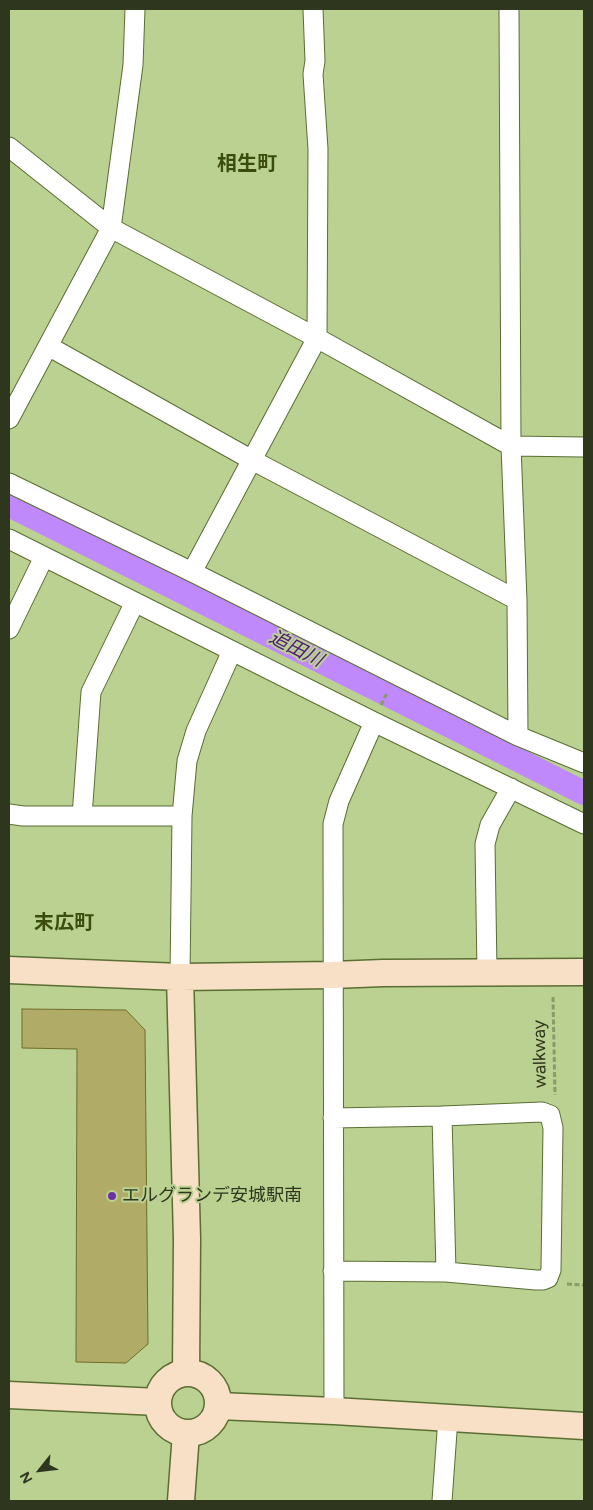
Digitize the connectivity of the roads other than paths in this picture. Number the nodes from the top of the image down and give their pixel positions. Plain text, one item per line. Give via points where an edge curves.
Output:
1 (135, 9) edge
2 (313, 9) edge
3 (509, 9) edge
4 (9, 147) edge
5 (111, 228) junction
6 (317, 338) junction
7 (48, 346) junction
8 (9, 419) edge
9 (511, 446) junction
10 (584, 447) edge
11 (252, 460) junction
12 (9, 483) edge
13 (9, 539) edge
14 (44, 557) junction
15 (192, 572) junction
16 (517, 600) junction
17 (135, 602) junction
18 (9, 629) edge
19 (232, 651) junction
20 (374, 722) junction
21 (518, 736) junction
22 (584, 763) edge
23 (511, 788) junction
24 (9, 814) edge
25 (82, 816) junction
26 (182, 816) junction
27 (584, 824) edge
28 (9, 970) edge
29 (487, 972) junction
30 (584, 972) edge
31 (333, 975) junction
32 (180, 977) junction
33 (442, 1116) junction
34 (333, 1118) junction
35 (333, 1271) junction
36 (446, 1272) junction
37 (186, 1372) junction
38 (9, 1394) edge
39 (158, 1402) junction
40 (219, 1406) junction
41 (334, 1410) junction
42 (448, 1418) junction
43 (584, 1426) edge
44 (186, 1433) junction
45 (181, 1501) edge
46 (442, 1501) edge

1 - 5 street via 133,65
2 - 6 street via 318,149
3 - 9 street
4 - 5 street
5 - 6 street
5 - 7 street
6 - 9 street
6 - 11 street
7 - 8 street
7 - 11 street
9 - 10 street
9 - 16 street
11 - 15 street
11 - 16 street
12 - 15 street
13 - 14 street
14 - 17 street
14 - 18 street
15 - 21 street
16 - 21 street
17 - 19 street
17 - 25 street via 91,692
19 - 20 street
19 - 26 street via 196,731 187,761
20 - 23 street
20 - 31 street via 339,801 333,824
21 - 22 street
23 - 27 street
23 - 29 street via 490,825 485,844
24 - 25 street
25 - 26 street
26 - 32 street
28 - 32 street
29 - 30 street
29 - 31 street
31 - 32 street
31 - 34 street
32 - 37 street via 188,1239
33 - 34 street
33 - 36 street
33 - 36 street via 542,1112 550,1115 554,1128 551,1270 548,1278 536,1280
34 - 35 street
35 - 36 street
35 - 41 street
37 - 39 street via 163,1385
37 - 40 street via 206,1378 218,1395
38 - 39 street
39 - 44 street via 159,1411 168,1426
40 - 41 street
40 - 44 street via 211,1423 204,1429
41 - 42 street
42 - 43 street
42 - 46 street
44 - 45 street

